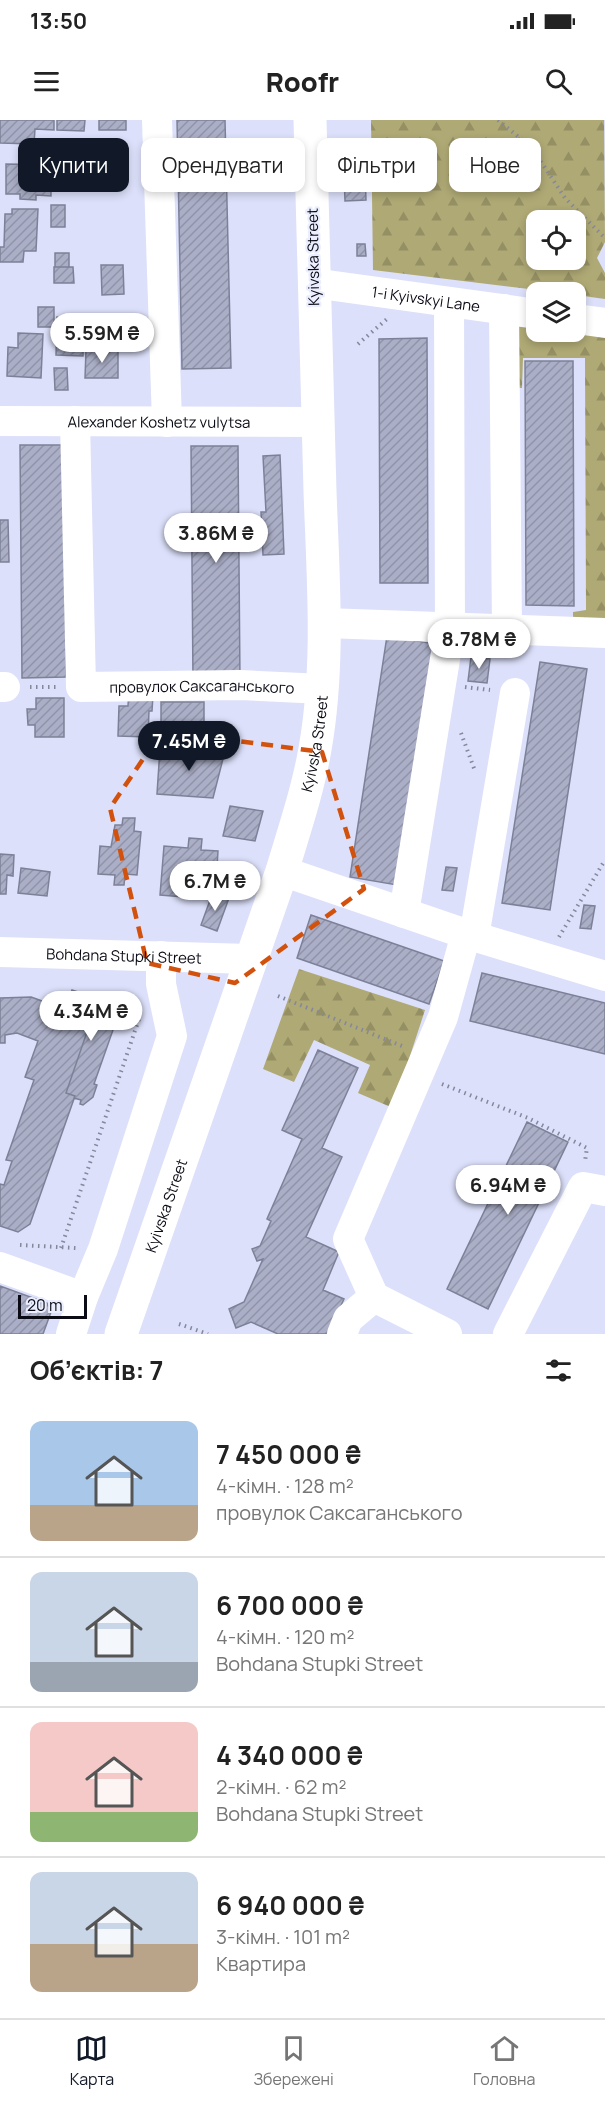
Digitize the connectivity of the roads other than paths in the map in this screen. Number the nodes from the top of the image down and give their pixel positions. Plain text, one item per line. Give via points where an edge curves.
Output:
1 (157, 120) edge
2 (310, 120) edge
3 (314, 283) junction
4 (449, 302) junction
5 (504, 309) junction
6 (526, 312) edge
7 (586, 320) edge
8 (605, 323) edge
9 (0, 421) edge
10 (75, 421) junction
11 (167, 422) junction
12 (318, 422) junction
13 (325, 623) junction
14 (450, 628) junction
15 (507, 629) junction
16 (605, 633) edge
17 (323, 689) junction
18 (515, 693) road end
19 (282, 871) junction
20 (405, 913) junction
21 (470, 935) junction
22 (0, 952) edge
23 (250, 959) junction
24 (161, 970) junction
25 (605, 976) edge
26 (594, 1189) edge
27 (103, 1249) junction
28 (9, 1256) edge
29 (147, 1258) junction
30 (83, 1297) junction
31 (374, 1298) junction
32 (71, 1334) edge
33 (121, 1334) edge
34 (342, 1334) edge
35 (447, 1334) edge
36 (508, 1334) edge

1 - 11 street
2 - 3 main road, Kyivska Street
3 - 4 street, 1-i Kyivskyi Lane
3 - 12 main road, Kyivska Street
4 - 5 street, 1-i Kyivskyi Lane
4 - 14 street
5 - 6 street, 1-i Kyivskyi Lane
5 - 15 street
7 - 8 street
9 - 10 street, Alexander Koshetz vulytsa
10 - 11 street, Alexander Koshetz vulytsa
10 - 17 street, провулок Саксаганського via 81,687 240,685
11 - 12 street, Alexander Koshetz vulytsa
12 - 13 main road, Kyivska Street
13 - 14 street
13 - 17 main road, Kyivska Street
14 - 15 street
14 - 20 street
15 - 16 street
17 - 19 main road, Kyivska Street via 315,750
18 - 21 street
19 - 20 street
19 - 23 main road, Kyivska Street
20 - 21 street
21 - 25 street
21 - 31 street via 443,1017 348,1239
22 - 24 street, Bohdana Stupki Street
23 - 24 street, Bohdana Stupki Street
23 - 29 main road, Kyivska Street
24 - 27 street via 172,1036
26 - 36 street
27 - 29 street
27 - 30 street
28 - 30 street
29 - 33 main road, Kyivska Street
30 - 32 street
31 - 34 street via 348,1319
31 - 35 street

